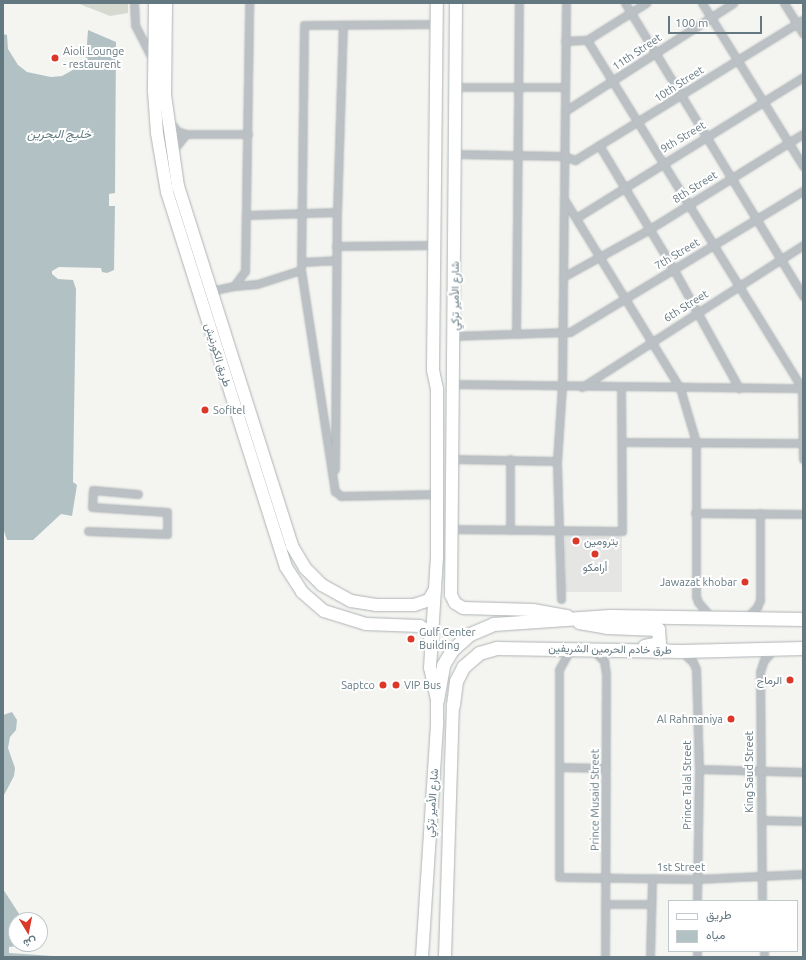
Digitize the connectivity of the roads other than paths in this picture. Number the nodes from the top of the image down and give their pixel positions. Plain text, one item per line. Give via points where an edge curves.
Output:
1 (134, 3) edge
2 (155, 3) edge
3 (166, 3) edge
4 (249, 3) edge
5 (437, 3) edge
6 (456, 3) edge
7 (519, 3) edge
8 (566, 3) edge
9 (625, 3) edge
10 (646, 3) edge
11 (702, 3) edge
12 (733, 3) edge
13 (784, 3) edge
14 (631, 12) junction
15 (711, 16) junction
16 (800, 22) edge
17 (437, 24) junction
18 (343, 25) junction
19 (803, 34) edge
20 (588, 40) junction
21 (565, 42) junction
22 (655, 52) junction
23 (737, 60) junction
24 (154, 63) junction
25 (803, 76) edge
26 (614, 80) junction
27 (456, 87) junction
28 (520, 87) junction
29 (565, 87) junction
30 (682, 95) junction
31 (763, 102) junction
32 (565, 111) junction
33 (167, 116) junction
34 (638, 123) junction
35 (186, 134) junction
36 (248, 134) junction
37 (803, 134) edge
38 (707, 136) junction
39 (789, 143) junction
40 (598, 146) junction
41 (172, 153) junction
42 (456, 154) junction
43 (519, 155) junction
44 (564, 156) junction
45 (662, 162) junction
46 (803, 166) edge
47 (732, 177) junction
48 (623, 188) junction
49 (803, 191) edge
50 (564, 198) junction
51 (688, 204) junction
52 (337, 212) junction
53 (302, 214) junction
54 (247, 215) junction
55 (576, 218) junction
56 (757, 220) junction
57 (648, 230) junction
58 (435, 245) junction
59 (713, 245) junction
60 (803, 245) edge
61 (336, 246) junction
62 (600, 258) junction
63 (336, 260) junction
64 (779, 260) junction
65 (301, 262) junction
66 (301, 270) junction
67 (674, 270) junction
68 (563, 277) junction
69 (234, 286) junction
70 (737, 286) junction
71 (210, 291) junction
72 (803, 296) edge
73 (624, 299) junction
74 (698, 312) junction
75 (562, 333) junction
76 (516, 334) junction
77 (455, 336) junction
78 (650, 341) junction
79 (562, 386) junction
80 (454, 387) junction
81 (582, 387) junction
82 (621, 387) junction
83 (680, 388) junction
84 (739, 388) junction
85 (802, 388) edge
86 (437, 389) junction
87 (622, 442) junction
88 (696, 442) junction
89 (803, 443) edge
90 (453, 459) junction
91 (510, 459) junction
92 (803, 459) edge
93 (557, 460) junction
94 (335, 491) junction
95 (138, 494) dead end
96 (437, 494) junction
97 (695, 513) junction
98 (760, 513) junction
99 (803, 514) edge
100 (450, 529) junction
101 (510, 530) junction
102 (561, 530) junction
103 (88, 531) dead end
104 (436, 584) junction
105 (561, 598) dead end
106 (393, 606) junction
107 (575, 617) junction
108 (712, 618) junction
109 (729, 619) junction
110 (745, 619) junction
111 (803, 619) edge
112 (393, 625) junction
113 (803, 625) edge
114 (571, 648) junction
115 (597, 648) junction
116 (775, 648) junction
117 (432, 650) junction
118 (800, 650) edge
119 (681, 651) junction
120 (437, 700) junction
121 (453, 705) joint
122 (559, 767) junction
123 (606, 768) junction
124 (699, 769) junction
125 (760, 772) junction
126 (803, 772) edge
127 (761, 820) junction
128 (803, 821) edge
129 (803, 874) edge
130 (761, 876) junction
131 (606, 878) junction
132 (652, 878) junction
133 (698, 879) junction
134 (697, 900) edge
135 (762, 900) edge
136 (605, 904) junction
137 (651, 904) junction
138 (422, 957) edge
139 (445, 957) edge
140 (605, 957) edge
141 (650, 957) edge

1 - 24 street via 135,25
2 - 24 main road, طريق الكورنيش
3 - 33 main road, طريق الكورنيش
4 - 36 street
5 - 17 main road, شارع الأمير تركي
6 - 27 main road, شارع الأمير تركي
7 - 28 street
8 - 21 street
9 - 14 street
10 - 14 street
11 - 15 street
12 - 15 street, 11th Street
13 - 16 street
14 - 20 street
14 - 22 street
15 - 22 street, 11th Street
15 - 23 street
16 - 19 street
16 - 23 street, 10th Street
17 - 18 street
17 - 58 main road, شارع الأمير تركي
18 - 52 street
18 - 53 street via 304,25
20 - 21 street
20 - 26 street
21 - 29 street
22 - 26 street, 11th Street
22 - 30 street
23 - 30 street, 10th Street
23 - 31 street
24 - 112 main road, طريق الكورنيش via 157,133 167,192 286,567 302,592 324,611 355,622
25 - 31 street, 9th Street
26 - 32 street, 11th Street
26 - 34 street
27 - 28 street
27 - 42 main road, شارع الأمير تركي
28 - 29 street
28 - 43 street
29 - 32 street
30 - 34 street, 10th Street
30 - 38 street
31 - 38 street, 9th Street
31 - 39 street
32 - 44 street
33 - 35 street via 177,131
33 - 41 main road, طريق الكورنيش
34 - 40 street, 10th Street
34 - 45 street
35 - 36 street
35 - 41 street via 177,142
36 - 54 street
37 - 39 street, 8th Street
38 - 45 street, 9th Street
38 - 47 street
39 - 46 street
39 - 47 street, 8th Street
40 - 44 street, 10th Street via 575,160
40 - 48 street
41 - 71 main road, طريق الكورنيش via 178,186
42 - 43 street
42 - 77 main road, شارع الأمير تركي
43 - 44 street
43 - 76 street
44 - 50 street
45 - 48 street, 9th Street
45 - 51 street
47 - 51 street, 8th Street
47 - 56 street
48 - 55 street, 9th Street
48 - 57 street
49 - 56 street, 7th Street
50 - 55 street
50 - 68 street
51 - 57 street, 8th Street
51 - 59 street
52 - 53 street
52 - 61 street
53 - 54 street
53 - 65 street
54 - 69 street via 245,271
55 - 62 street
56 - 59 street, 7th Street
56 - 64 street
57 - 62 street, 8th Street
57 - 67 street
58 - 61 street
58 - 86 main road, شارع الأمير تركي via 433,370
59 - 67 street, 7th Street
59 - 70 street
60 - 64 street, 6th Street
61 - 63 street
62 - 68 street, 8th Street
62 - 73 street
63 - 65 street
63 - 94 street
64 - 70 street, 6th Street
64 - 72 street
65 - 66 street
66 - 69 street via 256,284
66 - 94 street
67 - 73 street, 7th Street
67 - 74 street
68 - 75 street
69 - 71 street
70 - 74 street, 6th Street
70 - 85 street
71 - 106 main road, طريق الكورنيش via 298,558 318,581 340,596 365,604
73 - 75 street, 7th Street via 570,332
73 - 78 street
74 - 78 street, 6th Street
74 - 84 street
75 - 76 street
75 - 79 street
76 - 77 street
77 - 80 main road, شارع الأمير تركي
78 - 81 street, 6th Street
78 - 83 street
79 - 80 street
79 - 81 street
79 - 93 street
80 - 86 main road
80 - 90 main road, شارع الأمير تركي
81 - 82 street
82 - 83 street
82 - 87 street
83 - 84 street
83 - 88 street
84 - 85 street
85 - 89 street
86 - 96 main road, شارع الأمير تركي
87 - 88 street
87 - 102 street via 622,531
88 - 89 street
88 - 97 street
89 - 92 street
90 - 91 street
90 - 100 main road, شارع الأمير تركي
91 - 93 street
91 - 101 street
93 - 102 street
94 - 96 street via 341,496
95 - 103 street via 93,490 92,507 167,512 166,534
96 - 104 main road, شارع الأمير تركي
97 - 98 street
97 - 108 street via 696,596
98 - 99 street
98 - 110 street via 760,600
100 - 101 street
100 - 107 main road, شارع الأمير تركي via 450,590 455,603 463,608 533,610
101 - 102 street
102 - 105 street
104 - 106 main road, طريق الكورنيش via 432,596 425,603
104 - 117 main road, شارع الأمير تركي
106 - 112 main road via 399,616
107 - 108 highway
107 - 115 highway via 579,622 591,626 652,628 660,632 659,643 656,645
107 - 120 highway via 503,622 470,634 448,657 440,676
108 - 109 highway
109 - 110 highway
109 - 113 highway via 741,626
110 - 111 highway
112 - 117 main road, طريق الكورنيش via 425,628 430,634
114 - 115 highway, طرق خادم الحرمين الشريفين
114 - 121 highway, طرق خادم الحرمين الشريفين via 497,648 479,653 470,659 459,674
114 - 122 street via 560,670
115 - 119 highway, طرق خادم الحرمين الشريفين
115 - 123 street, Prince Musaid Street via 604,661 606,674
116 - 118 highway, طرق خادم الحرمين الشريفين
116 - 119 highway, طرق خادم الحرمين الشريفين
116 - 125 street, King Saud Street via 764,660 760,672
117 - 120 main road, شارع الأمير تركي via 431,681
119 - 124 street, Prince Talal Street via 693,662 696,669
120 - 138 main road, شارع الأمير تركي
121 - 139 main road, شارع الأمير تركي
122 - 123 street
122 - 131 street, 1st Street via 559,877
123 - 131 street, Prince Musaid Street
124 - 125 street
124 - 133 street, Prince Talal Street
125 - 126 street
125 - 127 street, King Saud Street
127 - 128 street
127 - 130 street, King Saud Street
129 - 130 street, 1st Street
130 - 133 street, 1st Street
130 - 135 street, King Saud Street
131 - 132 street, 1st Street
131 - 136 street, Prince Musaid Street
132 - 133 street, 1st Street
132 - 137 street
133 - 134 street, Prince Talal Street
136 - 137 street
136 - 140 street, Prince Musaid Street
137 - 141 street

